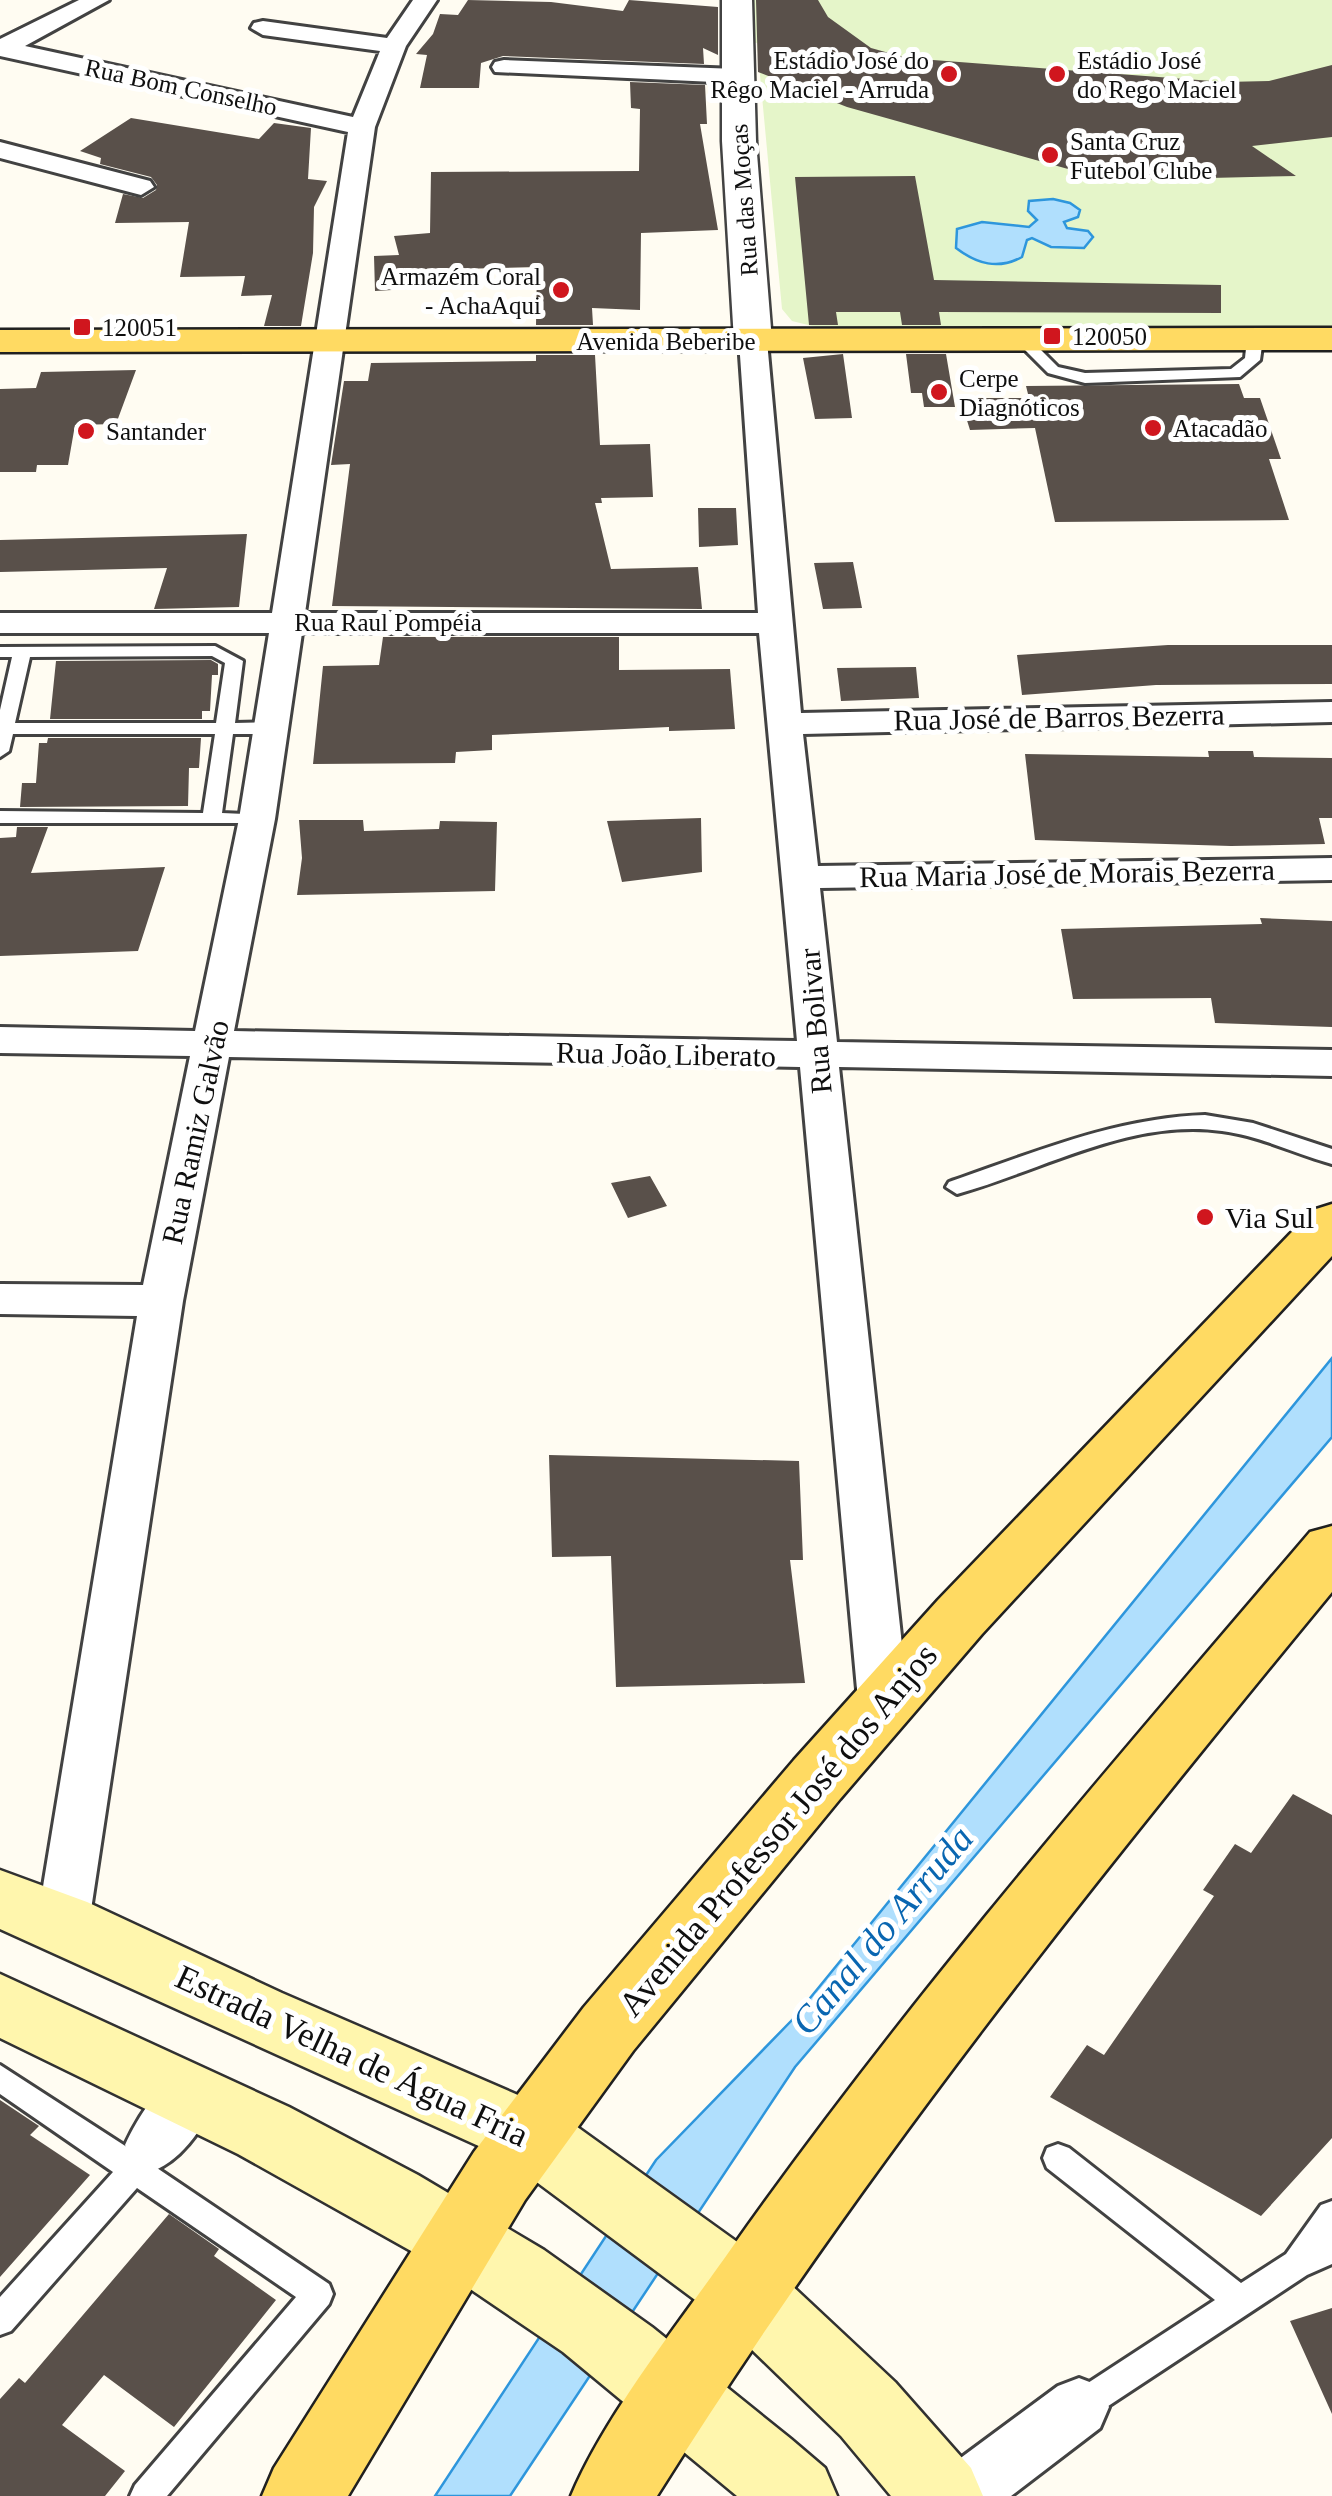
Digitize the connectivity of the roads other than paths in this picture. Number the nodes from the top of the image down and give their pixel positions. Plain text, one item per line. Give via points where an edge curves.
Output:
1 (97, 0) edge
2 (425, 0) edge
3 (737, 0) edge
4 (263, 28) dead end
5 (394, 46) junction
6 (1, 48) edge
7 (504, 67) dead end
8 (736, 76) junction
9 (362, 126) junction
10 (0, 150) edge
11 (141, 187) dead end
12 (1332, 339) edge
13 (0, 341) edge
14 (754, 341) junction
15 (331, 342) junction
16 (288, 622) junction
17 (0, 623) edge
18 (776, 623) junction
19 (0, 652) edge
20 (22, 652) junction
21 (1332, 712) edge
22 (786, 724) junction
23 (271, 728) junction
24 (2, 729) edge
25 (224, 729) junction
26 (0, 751) edge
27 (0, 817) edge
28 (212, 819) junction
29 (257, 819) junction
30 (1332, 869) edge
31 (803, 877) junction
32 (0, 1040) edge
33 (213, 1046) junction
34 (817, 1057) junction
35 (1332, 1063) edge
36 (1332, 1157) edge
37 (958, 1186) dead end
38 (1332, 1224) edge
39 (0, 1298) edge
40 (160, 1301) junction
41 (1332, 1549) edge
42 (882, 1700) junction
43 (0, 1900) edge
44 (62, 1923) junction
45 (0, 2005) edge
46 (0, 2078) edge
47 (529, 2134) junction
48 (160, 2137) junction
49 (1058, 2158) dead end
50 (1332, 2215) edge
51 (1332, 2249) edge
52 (490, 2258) junction
53 (1296, 2265) junction
54 (715, 2271) junction
55 (1240, 2302) junction
56 (0, 2320) edge
57 (647, 2371) junction
58 (1079, 2407) joint
59 (146, 2496) edge
60 (302, 2496) edge
61 (611, 2496) edge
62 (797, 2496) edge
63 (943, 2496) edge
64 (961, 2496) edge

1 - 6 street
2 - 5 street, Rua Ramiz Galvão
3 - 8 street, Rua das Moças
4 - 5 street
5 - 9 street, Rua Ramiz Galvão
6 - 9 street, Rua Bom Conselho
7 - 8 street
8 - 14 street, Rua das Moças
9 - 15 street, Rua Ramiz Galvão
10 - 11 street
12 - 14 main road, Avenida Beberibe
13 - 15 main road, Avenida Beberibe
14 - 15 main road, Avenida Beberibe
14 - 18 street, Rua Bolivar
15 - 16 street, Rua Ramiz Galvão
16 - 17 street, Rua Raul Pompéia
16 - 18 street, Rua Raul Pompéia
16 - 23 street, Rua Ramiz Galvão
18 - 22 street, Rua Bolivar
19 - 20 lane
20 - 24 lane
20 - 25 lane via 226,655 234,661
21 - 22 street, Rua José de Barros Bezerra
22 - 31 street, Rua Bolivar
23 - 25 lane
23 - 29 street, Rua Ramiz Galvão
24 - 25 lane
24 - 26 lane
25 - 28 lane
27 - 28 lane
28 - 29 lane
29 - 33 street, Rua Ramiz Galvão
30 - 31 street, Rua Maria José de Morais Bezerra
31 - 34 street, Rua Bolivar
32 - 33 street, Rua João Liberato
33 - 34 street, Rua João Liberato
33 - 40 street, Rua Ramiz Galvão
34 - 35 street, Rua João Liberato
34 - 42 street, Rua Bolivar
36 - 37 lane via 1208,1122 1156,1123
38 - 42 main road, Avenida Professor José dos Anjos
39 - 40 street
40 - 44 street, Rua Ramiz Galvão
41 - 54 main road via 1066,1866 836,2161
42 - 47 main road, Avenida Professor José dos Anjos
43 - 44 main road, Estrada Velha de Água Fria
44 - 47 main road, Estrada Velha de Água Fria
45 - 48 main road
46 - 48 lane
47 - 52 main road, Avenida Professor José dos Anjos
47 - 54 main road, Estrada Velha de Água Fria
48 - 52 main road via 324,2161
48 - 56 lane
48 - 59 lane via 318,2294
49 - 55 lane
50 - 53 lane
51 - 53 lane
52 - 57 main road
52 - 60 main road, Avenida Professor José dos Anjos via 353,2422
53 - 55 lane
54 - 57 main road
54 - 63 main road, Estrada Velha de Água Fria via 868,2409
55 - 58 lane
57 - 61 main road
57 - 62 main road
58 - 64 street

